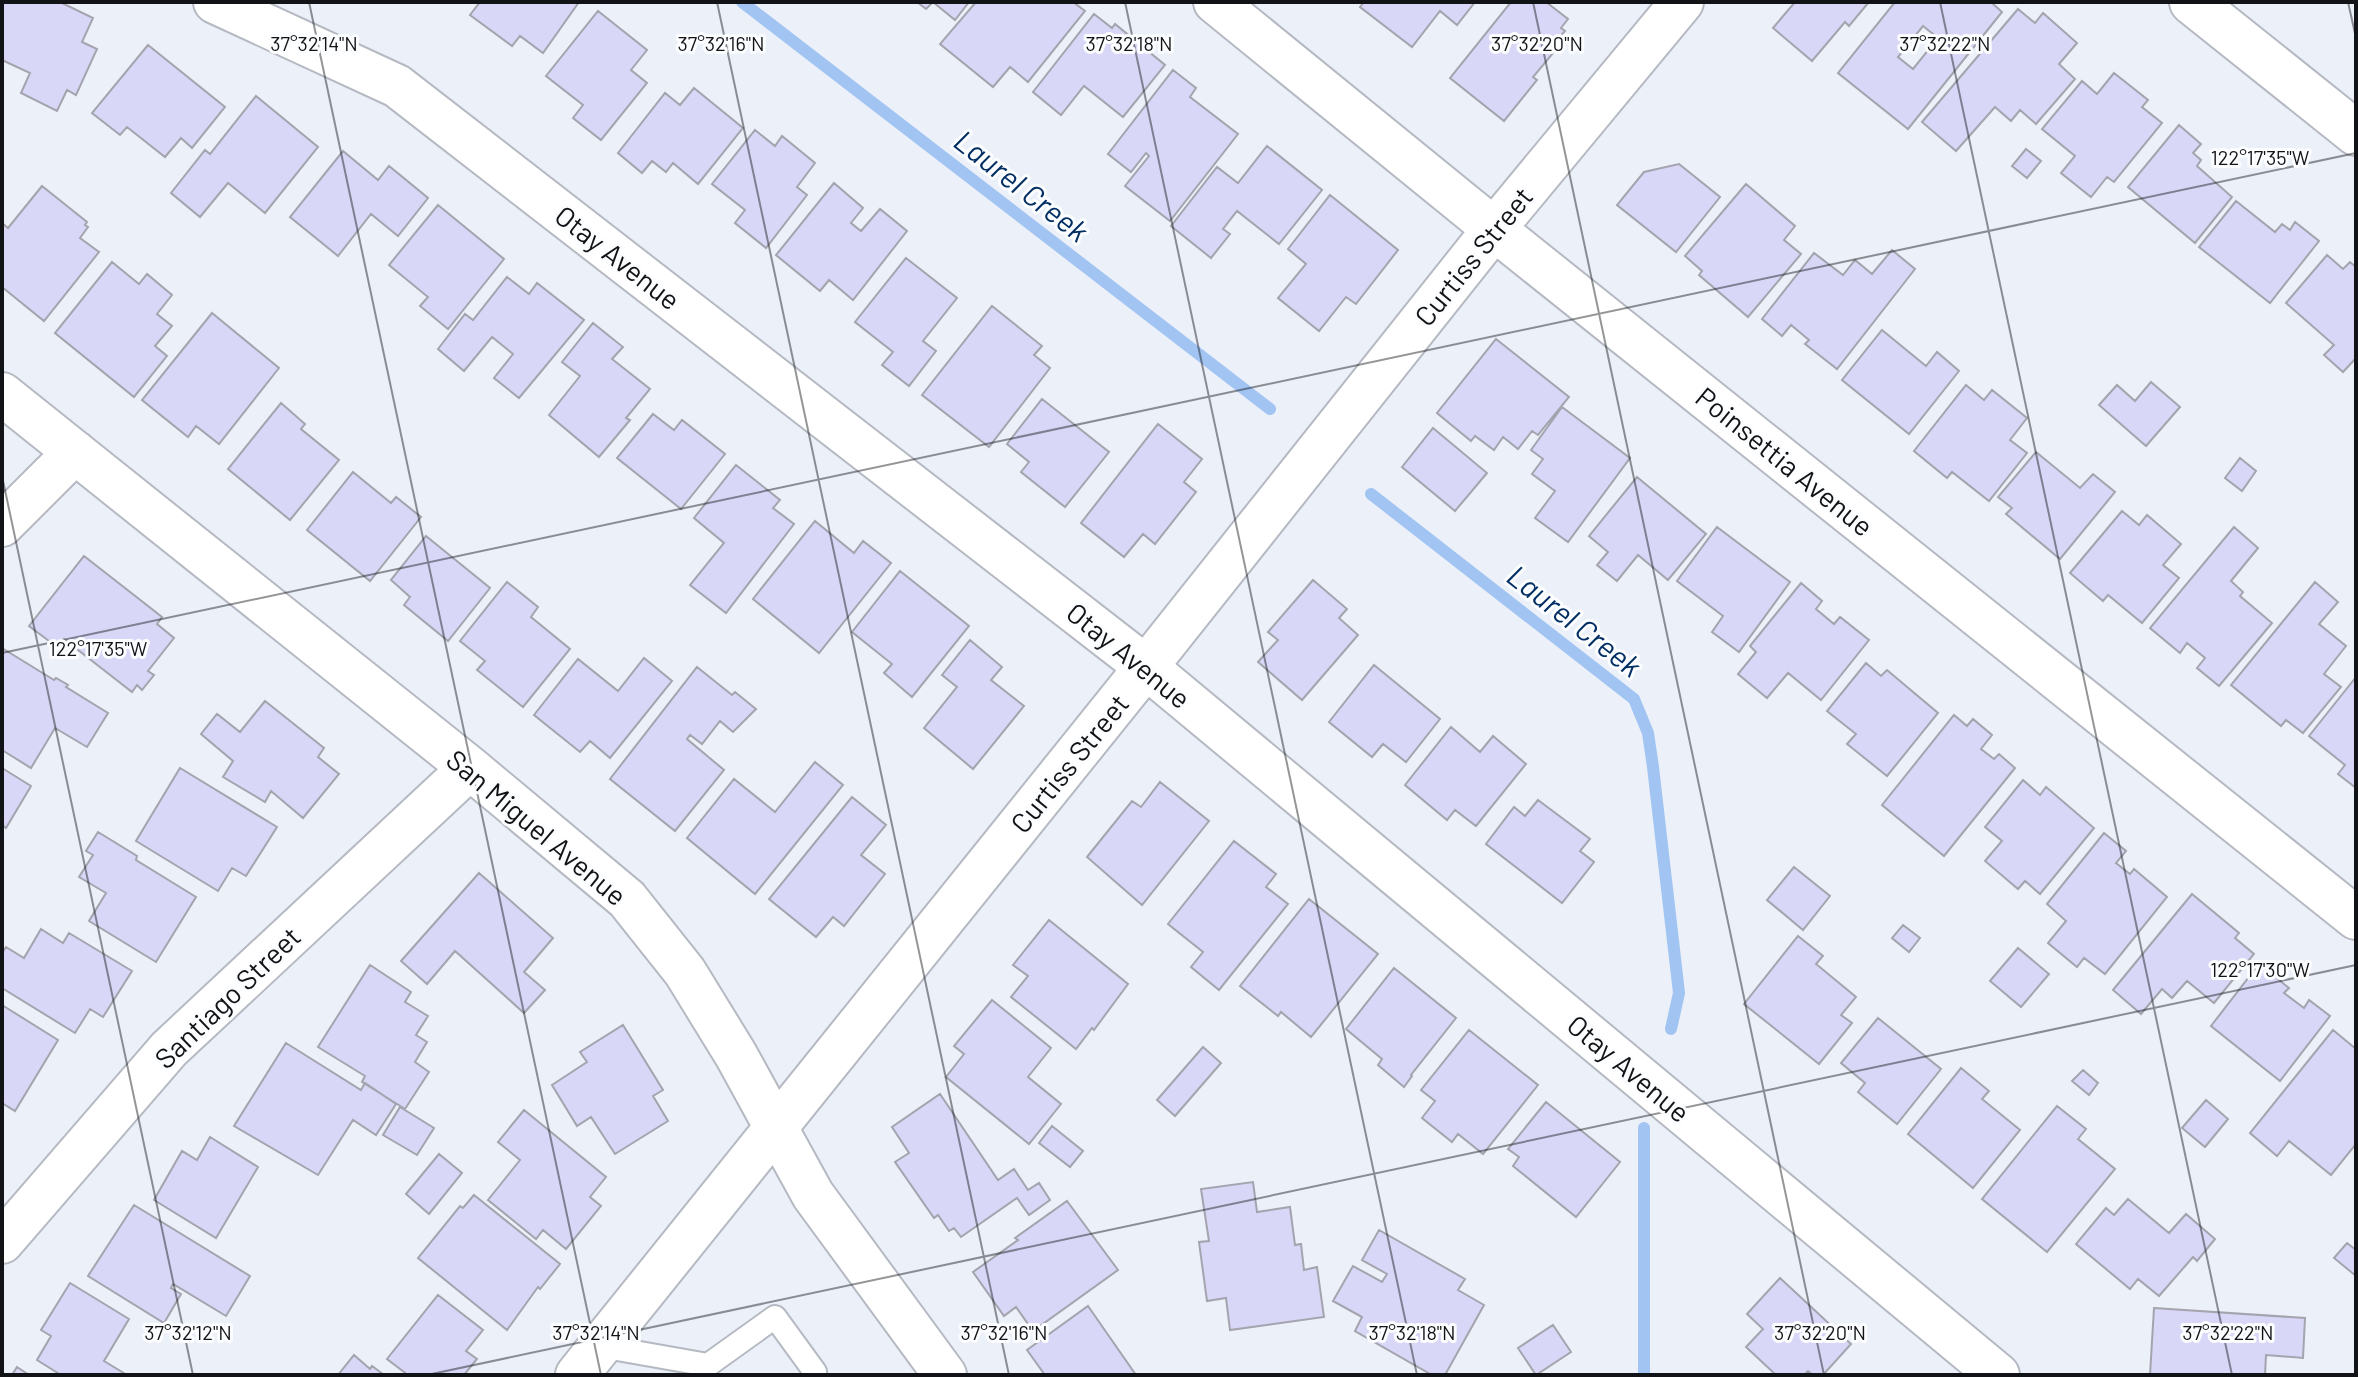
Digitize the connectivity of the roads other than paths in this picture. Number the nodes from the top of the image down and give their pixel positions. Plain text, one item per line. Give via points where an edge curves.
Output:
1 (215, 2) edge
2 (1215, 2) edge
3 (1682, 2) edge
4 (2192, 2) edge
5 (2356, 133) edge
6 (1494, 229) junction
7 (2, 394) edge
8 (75, 452) junction
9 (2, 525) edge
10 (1146, 667) junction
11 (470, 768) junction
12 (2356, 918) edge
13 (775, 1126) junction
14 (2, 1242) edge
15 (589, 1360) edge
16 (815, 1372) dead end
17 (945, 1375) edge
18 (1998, 1375) edge

1 - 10 street, Otay Avenue via 397,86
2 - 6 street, Poinsettia Avenue
3 - 6 street, Curtiss Street
4 - 5 main road
6 - 10 street, Curtiss Street
6 - 12 street, Poinsettia Avenue
7 - 8 street, San Miguel Avenue
8 - 9 street
8 - 11 street, San Miguel Avenue
10 - 13 street, Curtiss Street
10 - 18 street, Otay Avenue
11 - 13 street, San Miguel Avenue via 627,899 685,972
11 - 14 street, Santiago Street via 169,1049
13 - 15 street, Curtiss Street
13 - 17 street, San Miguel Avenue via 813,1195
15 - 16 lane via 708,1365 775,1317

